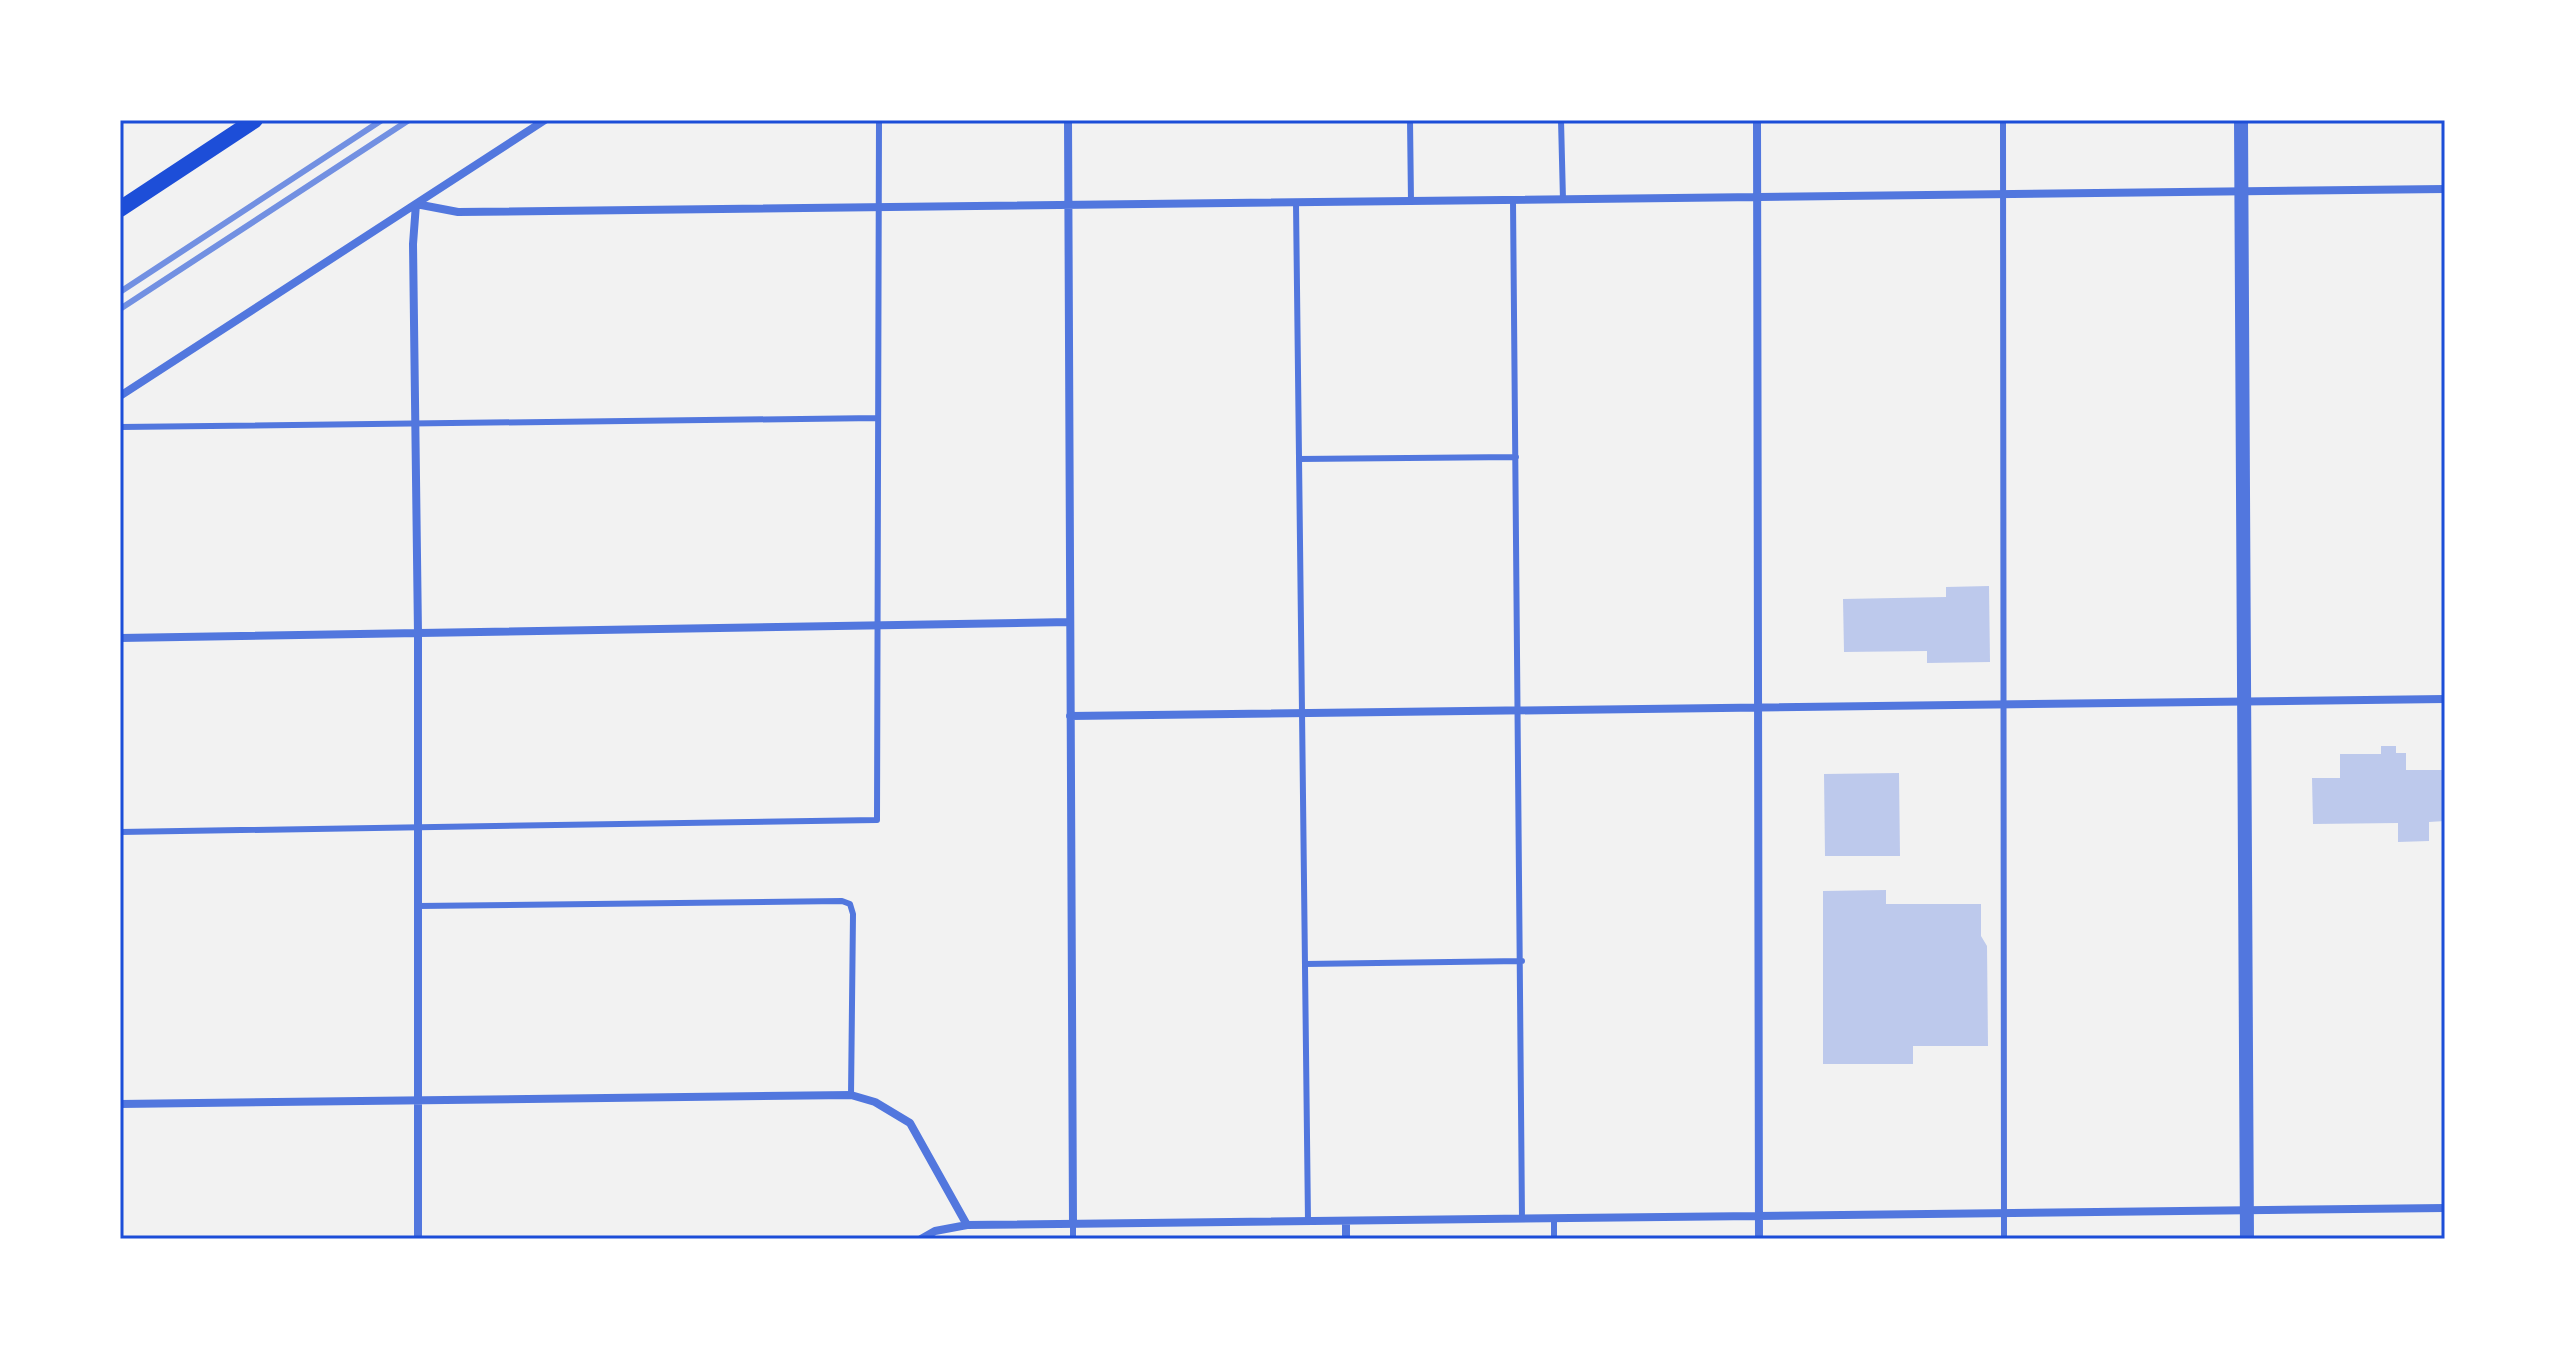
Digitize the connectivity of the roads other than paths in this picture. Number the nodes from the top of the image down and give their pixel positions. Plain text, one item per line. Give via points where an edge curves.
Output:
1 (255, 120) edge
2 (545, 120) edge
3 (879, 120) edge
4 (1068, 120) edge
5 (1410, 120) edge
6 (1561, 120) edge
7 (1757, 120) edge
8 (2003, 120) edge
9 (2241, 120) edge
10 (2445, 189) edge
11 (2241, 191) junction
12 (2003, 193) junction
13 (1757, 196) junction
14 (1563, 200) junction
15 (1513, 201) junction
16 (1411, 202) junction
17 (1296, 203) junction
18 (416, 204) junction
19 (1068, 205) junction
20 (120, 209) edge
21 (878, 210) junction
22 (120, 396) edge
23 (878, 418) junction
24 (416, 425) junction
25 (120, 427) edge
26 (1516, 457) junction
27 (1299, 459) junction
28 (1070, 622) junction
29 (877, 626) junction
30 (418, 634) junction
31 (120, 638) edge
32 (2445, 699) edge
33 (2246, 701) junction
34 (2003, 704) junction
35 (1758, 708) junction
36 (1518, 713) junction
37 (1302, 714) junction
38 (1070, 716) junction
39 (417, 827) junction
40 (120, 832) edge
41 (418, 906) junction
42 (1522, 961) junction
43 (1305, 964) junction
44 (851, 1095) junction
45 (418, 1099) junction
46 (120, 1104) edge
47 (2445, 1208) edge
48 (2247, 1210) junction
49 (2004, 1213) junction
50 (1759, 1216) junction
51 (1554, 1218) junction
52 (1522, 1219) junction
53 (1308, 1221) junction
54 (1346, 1221) junction
55 (1073, 1224) junction
56 (967, 1225) junction
57 (418, 1239) edge
58 (921, 1239) edge
59 (1073, 1239) edge
60 (1346, 1239) edge
61 (1554, 1239) edge
62 (1759, 1239) edge
63 (2004, 1239) edge
64 (2247, 1239) edge

1 - 20 main road
2 - 18 street
3 - 21 lane
4 - 19 street
5 - 16 lane
6 - 14 lane
7 - 13 street
8 - 12 lane
9 - 11 street
10 - 11 street
11 - 12 street
11 - 33 street
12 - 13 street
12 - 34 lane
13 - 14 street
13 - 35 street
14 - 15 street
15 - 16 street
15 - 26 lane
16 - 17 street
17 - 19 street
17 - 27 lane
18 - 21 street via 458,212
18 - 22 street
18 - 24 street
19 - 21 street
19 - 28 street
21 - 23 lane
23 - 24 lane
23 - 29 lane
24 - 25 lane
24 - 30 street
26 - 27 lane
26 - 36 lane
27 - 37 lane
28 - 29 street
28 - 38 street
29 - 30 street
29 - 39 lane via 877,820
30 - 31 street
30 - 39 street
32 - 33 street
33 - 34 street
33 - 48 street
34 - 35 street
34 - 49 lane
35 - 36 street
35 - 50 street
36 - 37 street
36 - 42 lane
37 - 38 street
37 - 43 lane
38 - 55 street
39 - 40 lane
39 - 41 street
41 - 44 lane via 850,904
41 - 45 street
42 - 43 lane
42 - 52 lane
43 - 53 lane
44 - 45 street
44 - 56 street via 910,1123
45 - 46 street
45 - 57 street
47 - 48 street
48 - 49 street
48 - 64 street
49 - 50 street
49 - 63 lane
50 - 51 street
50 - 62 street
51 - 52 street
51 - 61 lane
52 - 54 street
53 - 54 street
53 - 55 street
54 - 60 street
55 - 56 street
55 - 59 lane
56 - 58 street

